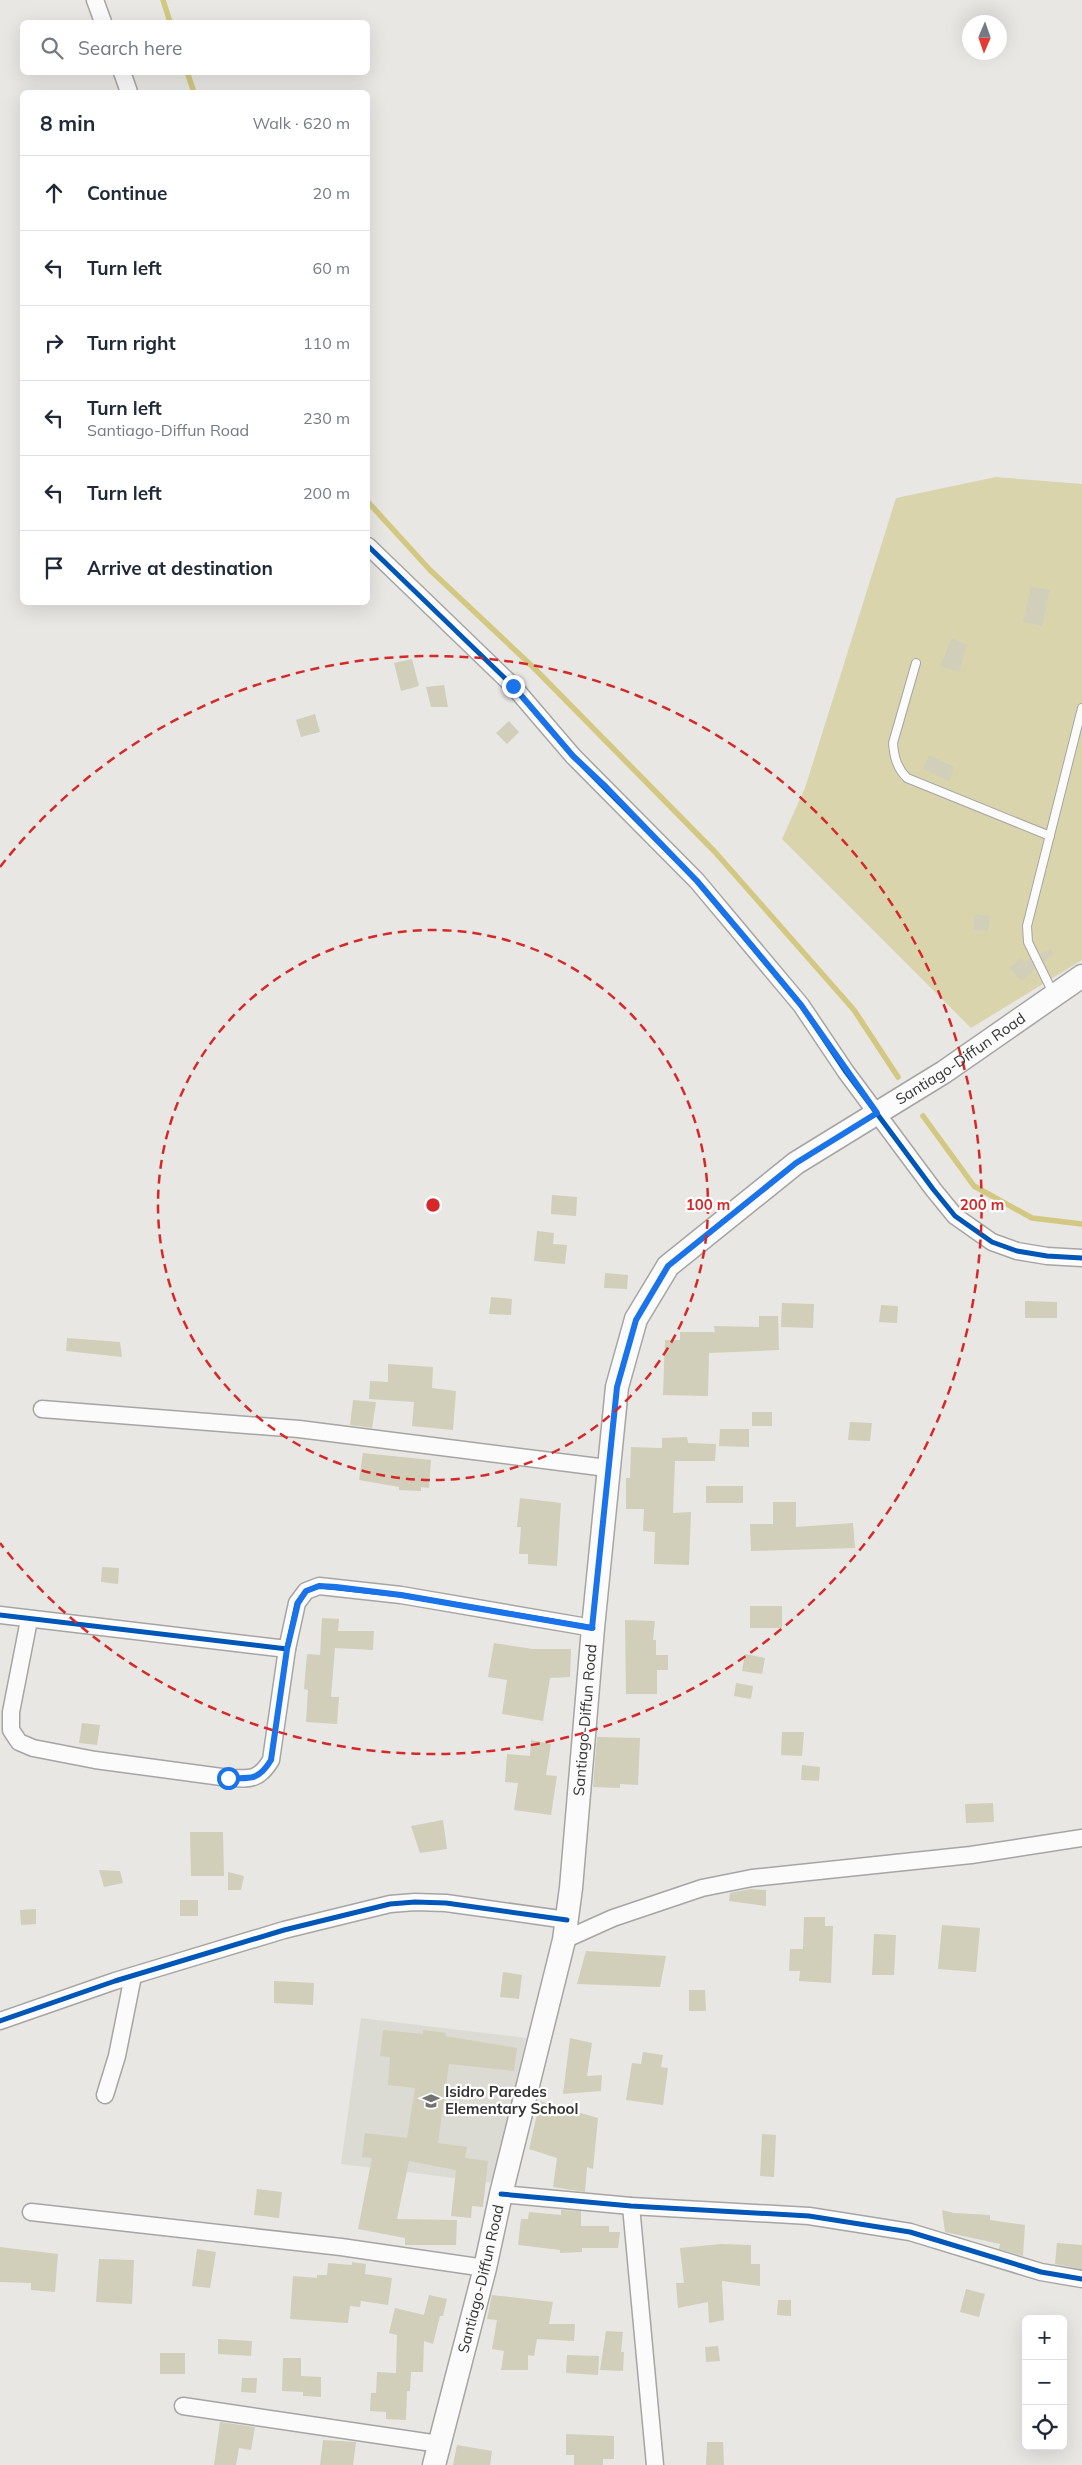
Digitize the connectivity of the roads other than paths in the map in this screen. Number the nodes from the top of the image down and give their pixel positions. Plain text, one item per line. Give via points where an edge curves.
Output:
1 (95, 0) edge
2 (102, 20) edge
3 (123, 75) edge
4 (129, 90) edge
5 (370, 548) edge
6 (916, 663) dead end
7 (1082, 708) edge
8 (1050, 836) junction
9 (1082, 976) edge
10 (1054, 995) junction
11 (877, 1113) junction
12 (1082, 1258) edge
13 (42, 1409) dead end
14 (608, 1468) junction
15 (0, 1615) edge
16 (29, 1620) junction
17 (592, 1628) junction
18 (287, 1649) junction
19 (1082, 1838) edge
20 (566, 1930) junction
21 (133, 1976) junction
22 (0, 2021) edge
23 (105, 2095) dead end
24 (501, 2194) junction
25 (631, 2206) junction
26 (31, 2212) dead end
27 (485, 2268) junction
28 (1082, 2279) edge
29 (183, 2406) dead end
30 (437, 2454) edge
31 (655, 2465) edge

1 - 2 street
3 - 4 street
5 - 11 street via 513,686 573,756 697,881 801,1005
6 - 8 lane via 893,743 900,771 907,778
7 - 8 lane
8 - 10 lane via 1027,926 1028,942
9 - 10 main road, Santiago-Diffun Road
10 - 11 main road, Santiago-Diffun Road via 944,1072
11 - 12 street via 955,1216 992,1242 1017,1251
11 - 14 main road, Santiago-Diffun Road via 796,1163 668,1266 636,1320 617,1387
13 - 14 street via 299,1429
14 - 17 main road, Santiago-Diffun Road
15 - 16 street
16 - 18 street
16 - 18 street via 11,1712 11,1730 19,1742 33,1748 95,1760 228,1778 250,1779 263,1773 271,1760
17 - 18 street via 401,1595 319,1586 306,1591 298,1603
17 - 20 main road, Santiago-Diffun Road
19 - 20 street via 971,1855 752,1878 702,1888
20 - 21 street via 446,1903 390,1904 284,1930
20 - 24 main road, Santiago-Diffun Road
21 - 22 street
21 - 23 street
24 - 25 street
24 - 27 main road, Santiago-Diffun Road
25 - 28 street via 809,2216 910,2232 1041,2272
25 - 31 street
26 - 27 street via 341,2247
27 - 30 main road, Santiago-Diffun Road
29 - 30 street

